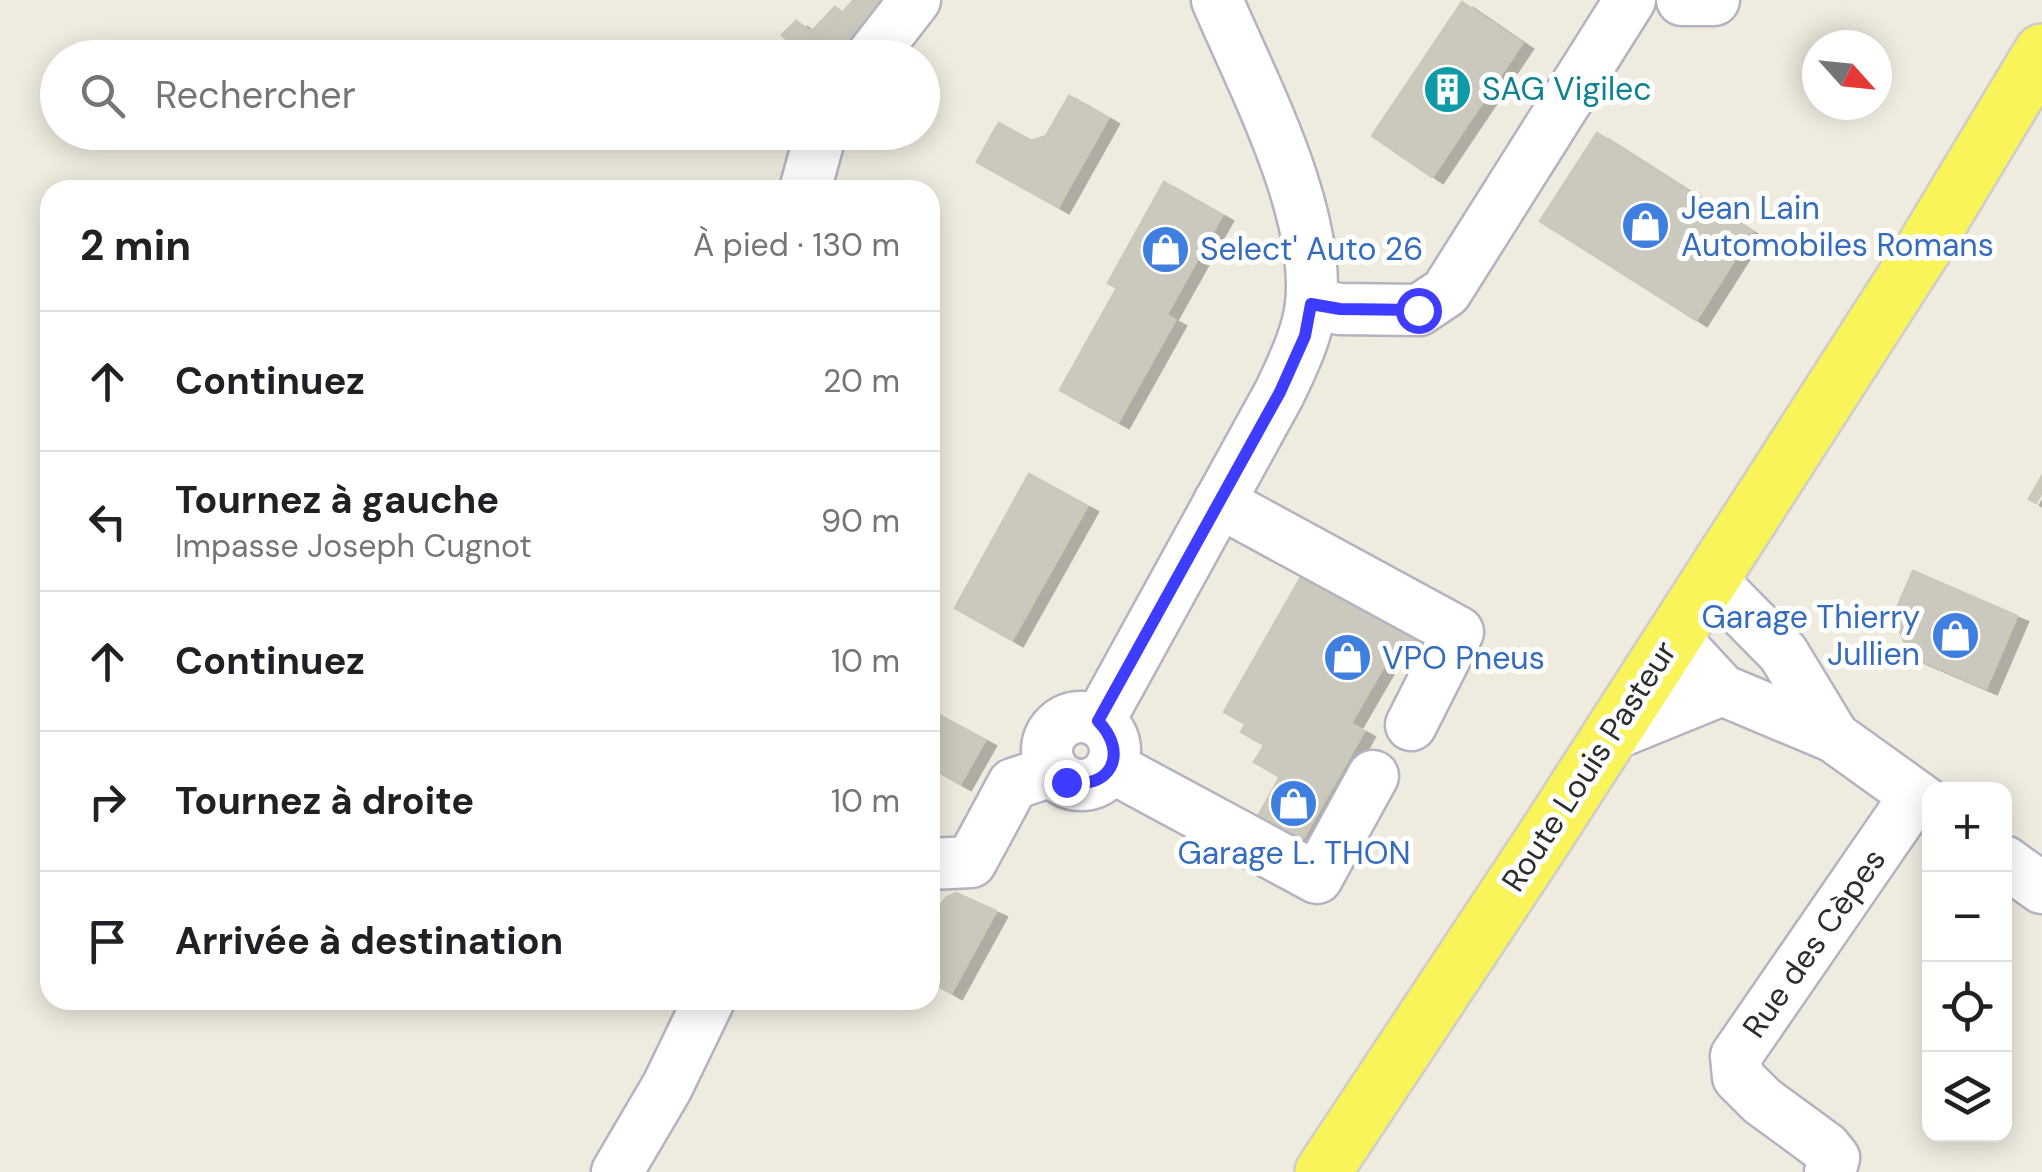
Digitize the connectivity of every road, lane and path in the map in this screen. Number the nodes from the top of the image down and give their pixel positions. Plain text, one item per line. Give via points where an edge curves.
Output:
1 (915, 0) edge
2 (1218, 0) edge
3 (1630, 0) edge
4 (1682, 0) edge
5 (1714, 0) edge
6 (884, 40) edge
7 (2042, 52) edge
8 (816, 150) edge
9 (809, 180) edge
10 (1311, 304) junction
11 (1219, 502) junction
12 (1709, 578) junction
13 (1672, 636) junction
14 (1722, 690) junction
15 (1411, 725) dead end
16 (1609, 736) junction
17 (1834, 737) junction
18 (1105, 744) junction
19 (1372, 776) dead end
20 (1922, 801) edge
21 (940, 864) edge
22 (2012, 867) edge
23 (2042, 888) edge
24 (704, 1010) edge
25 (617, 1172) edge
26 (1323, 1172) edge
27 (1830, 1172) edge

1 - 6 street
2 - 10 street via 1288,169 1310,248
3 - 10 street via 1446,292 1418,310
4 - 5 street
7 - 12 main road, Route Louis Pasteur via 1922,251
8 - 9 street
10 - 11 street via 1280,392
11 - 15 street via 1458,632
11 - 18 street
12 - 13 main road, Route Louis Pasteur
12 - 17 street via 1783,653
13 - 14 street
13 - 16 main road, Route Louis Pasteur
14 - 16 street
14 - 17 street
16 - 26 main road, Route Louis Pasteur
17 - 20 street
18 - 19 street via 1317,878
18 - 21 street via 1076,717 1055,728 1046,749 1052,771 1013,784 971,862
20 - 27 street, Rue des Cèpes via 1736,1056 1738,1077 1826,1148 1834,1158
22 - 23 street
24 - 25 street

